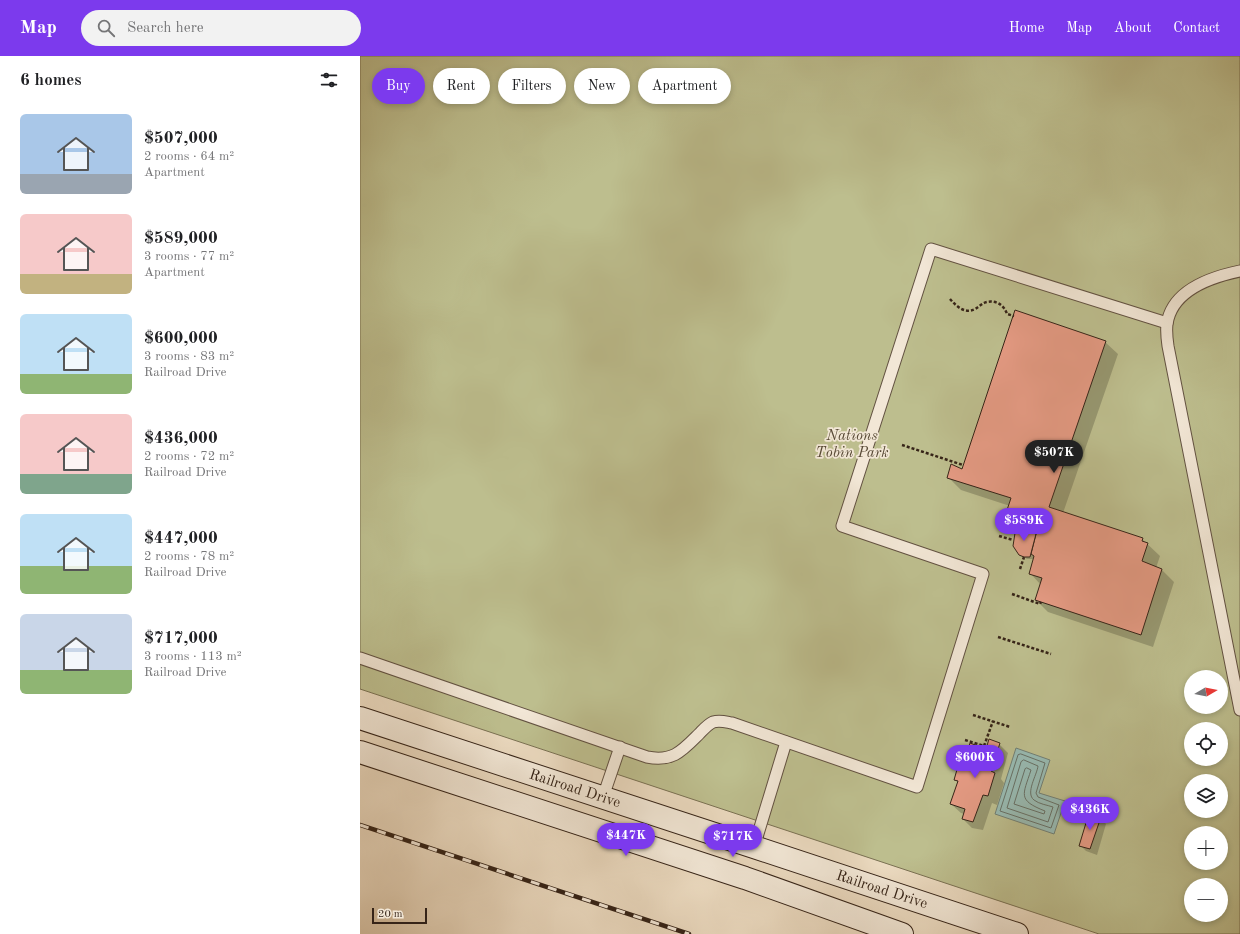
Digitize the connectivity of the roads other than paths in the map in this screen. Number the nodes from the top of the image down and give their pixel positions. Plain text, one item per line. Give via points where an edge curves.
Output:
1 (1240, 271) edge
2 (1167, 323) junction
3 (360, 658) edge
4 (1240, 710) edge
5 (360, 718) edge
6 (786, 742) junction
7 (620, 748) junction
8 (360, 752) edge
9 (602, 797) junction
10 (754, 847) junction
11 (746, 878) junction
12 (902, 934) edge
13 (1017, 934) edge

1 - 2 lane via 1214,277 1193,288 1171,310
2 - 4 lane via 1168,346
2 - 6 lane via 931,249 842,526 982,574 917,787
3 - 7 lane
5 - 9 main road, Railroad Drive
6 - 7 lane via 721,721 707,725 684,750 667,758 647,757
6 - 10 lane
7 - 9 lane
8 - 11 main road
9 - 10 main road, Railroad Drive
10 - 11 main road
10 - 13 main road, Railroad Drive
11 - 12 main road

